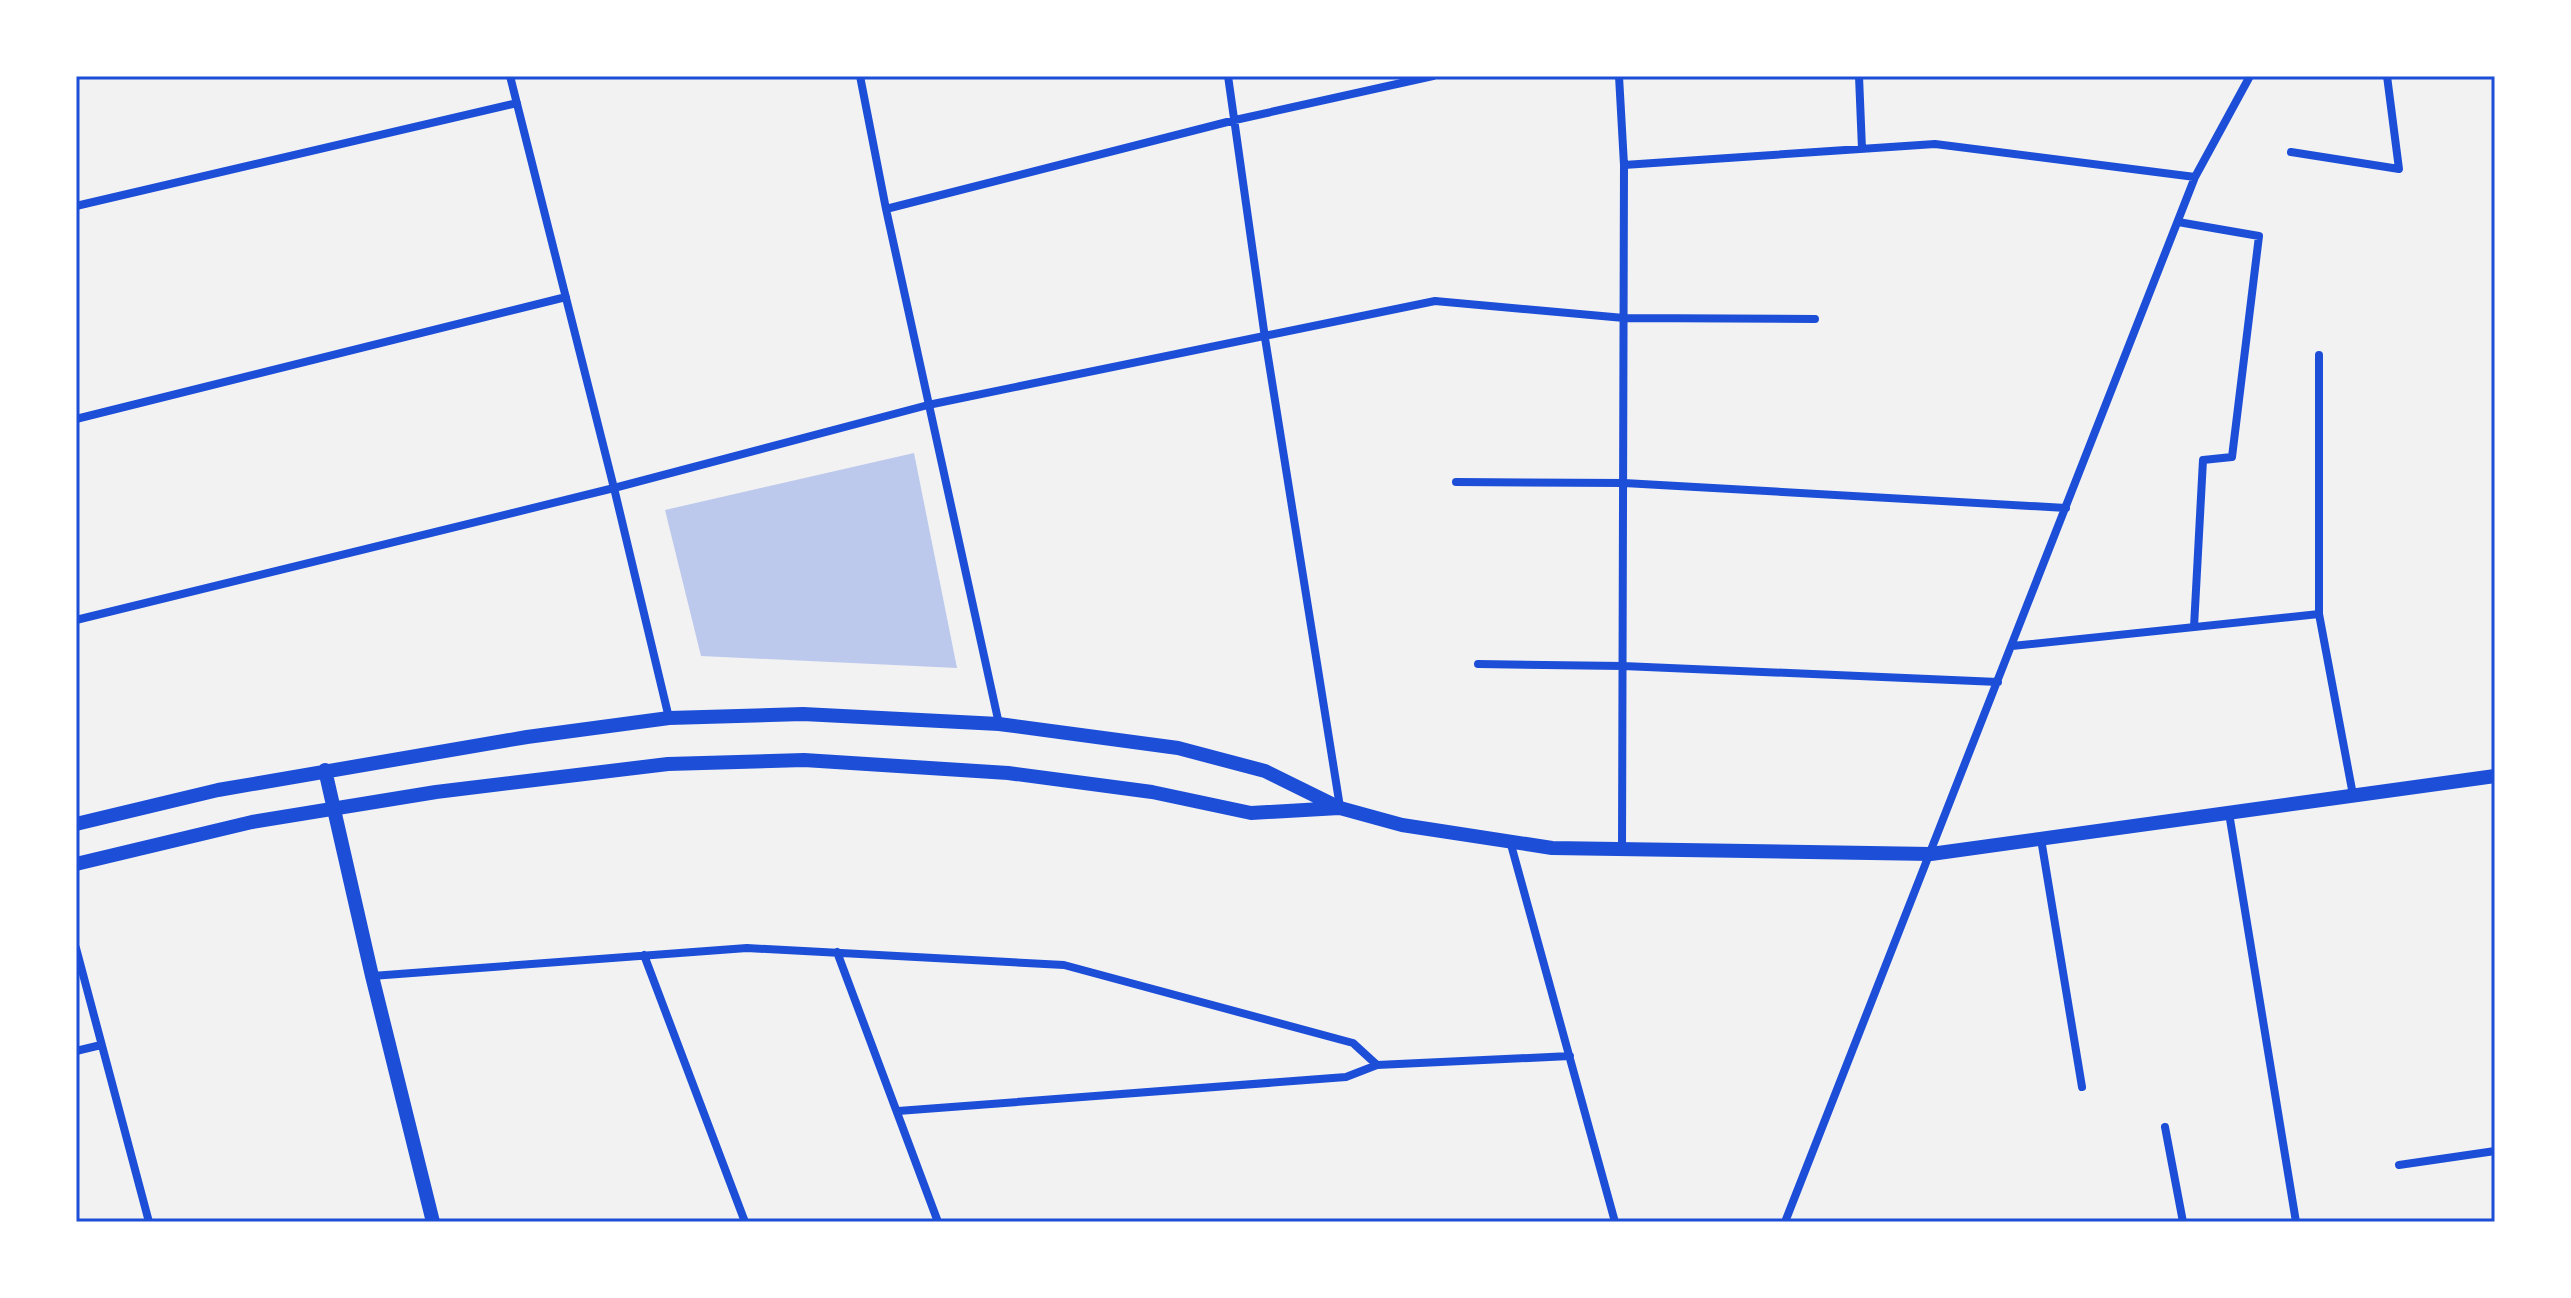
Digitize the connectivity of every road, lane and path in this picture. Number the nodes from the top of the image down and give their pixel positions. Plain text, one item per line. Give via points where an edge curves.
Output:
1 (510, 76) edge
2 (860, 76) edge
3 (1228, 76) edge
4 (1433, 76) edge
5 (1619, 76) edge
6 (1859, 76) edge
7 (2250, 76) edge
8 (2387, 76) edge
9 (517, 103) junction
10 (1235, 120) junction
11 (1862, 149) junction
12 (2291, 152) dead end
13 (1624, 165) junction
14 (2195, 177) junction
15 (76, 206) edge
16 (886, 209) junction
17 (2178, 222) junction
18 (566, 297) junction
19 (1624, 318) junction
20 (1815, 319) dead end
21 (1265, 338) junction
22 (2319, 355) dead end
23 (928, 405) junction
24 (76, 419) edge
25 (1456, 482) dead end
26 (1624, 483) junction
27 (614, 488) junction
28 (2066, 508) junction
29 (2319, 614) junction
30 (76, 620) edge
31 (2194, 627) junction
32 (2012, 646) junction
33 (1478, 664) dead end
34 (1623, 666) junction
35 (1998, 682) junction
36 (669, 718) junction
37 (999, 724) junction
38 (325, 770) junction
39 (2495, 776) edge
40 (2353, 795) junction
41 (1340, 808) junction
42 (335, 809) junction
43 (2229, 813) junction
44 (76, 824) edge
45 (2041, 839) junction
46 (1510, 841) junction
47 (1622, 848) junction
48 (1931, 854) junction
49 (76, 864) edge
50 (76, 948) edge
51 (837, 952) junction
52 (644, 955) junction
53 (372, 976) junction
54 (101, 1045) junction
55 (76, 1051) edge
56 (1570, 1056) junction
57 (1377, 1065) junction
58 (2082, 1087) dead end
59 (898, 1111) junction
60 (2165, 1127) dead end
61 (2495, 1151) edge
62 (2399, 1165) dead end
63 (149, 1222) edge
64 (433, 1222) edge
65 (745, 1222) edge
66 (938, 1222) edge
67 (1615, 1222) edge
68 (1785, 1222) edge
69 (2183, 1222) edge
70 (2296, 1222) edge

1 - 9 street
2 - 16 street
3 - 10 street
4 - 10 street
5 - 13 street
6 - 11 street
7 - 14 street
8 - 12 street via 2399,169
9 - 15 street
9 - 18 street
10 - 16 street
10 - 21 street
11 - 13 street
11 - 14 street via 1935,144
13 - 19 street
14 - 17 street
16 - 23 street
17 - 28 street
17 - 31 street via 2259,236 2232,457 2203,460
18 - 24 street
18 - 27 street
19 - 20 street
19 - 21 street via 1435,301
19 - 26 street
21 - 23 street
21 - 41 street
22 - 29 street
23 - 27 street
23 - 37 street
25 - 26 street
26 - 28 street
26 - 34 street
27 - 30 street
27 - 36 street
28 - 32 street
29 - 31 street
29 - 40 street
31 - 32 street
32 - 35 street
33 - 34 street
34 - 35 street
34 - 47 street
35 - 48 street
36 - 37 street via 803,714
36 - 38 street
37 - 41 street via 1178,748 1265,771
38 - 42 street
38 - 44 street
39 - 40 street
40 - 43 street
41 - 42 street via 1251,813 1152,792 1008,773 804,760 668,764
41 - 46 street via 1402,825
42 - 49 street via 252,822
42 - 53 street
43 - 45 street
43 - 70 street
45 - 48 street
45 - 58 street
46 - 47 street via 1552,848
46 - 56 street
47 - 48 street
48 - 68 street
50 - 54 street
51 - 52 street via 747,948
51 - 57 street via 1064,965 1353,1043
51 - 59 street
52 - 53 street
52 - 65 street
53 - 64 street
54 - 55 street
54 - 63 street
56 - 57 street
56 - 67 street
57 - 59 street via 1346,1077
59 - 66 street
60 - 69 street
61 - 62 street

